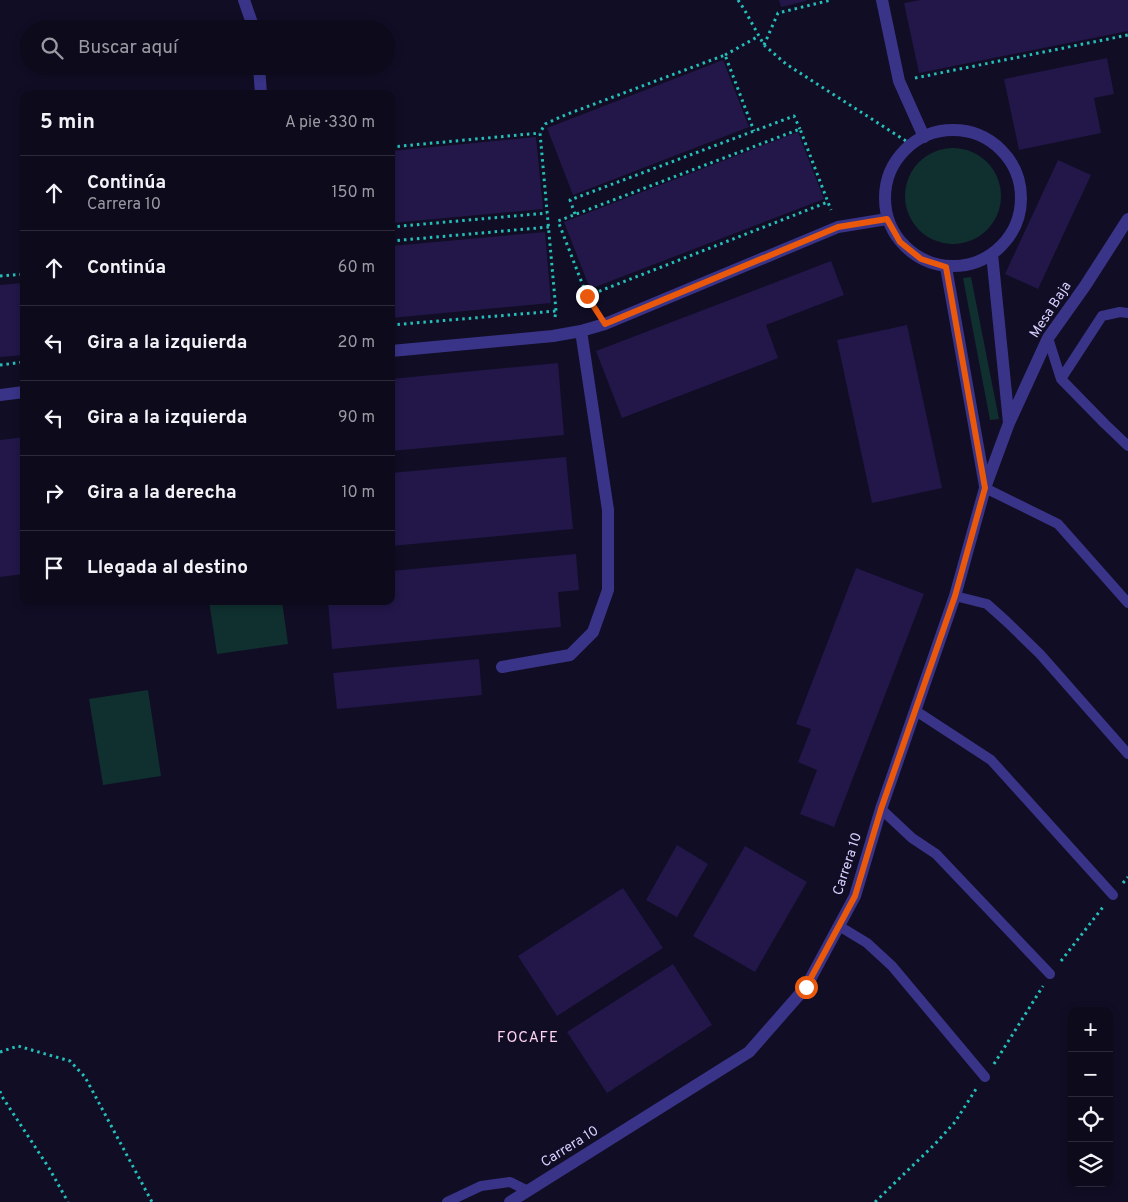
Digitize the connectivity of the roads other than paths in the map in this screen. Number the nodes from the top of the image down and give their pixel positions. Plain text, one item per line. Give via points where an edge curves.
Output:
1 (244, 0) edge
2 (882, 0) edge
3 (251, 20) edge
4 (260, 75) edge
5 (261, 90) edge
6 (924, 137) junction
7 (887, 219) junction
8 (1128, 219) edge
9 (992, 254) junction
10 (946, 267) junction
11 (1128, 313) edge
12 (581, 331) junction
13 (1048, 338) junction
14 (395, 351) edge
15 (1061, 379) junction
16 (20, 392) edge
17 (0, 395) edge
18 (1009, 423) junction
19 (1128, 446) edge
20 (985, 488) junction
21 (955, 596) junction
22 (1128, 603) edge
23 (502, 667) dead end
24 (916, 711) junction
25 (1128, 754) edge
26 (881, 809) junction
27 (1113, 895) road end
28 (839, 926) junction
29 (1050, 974) road end
30 (985, 1077) road end
31 (528, 1191) junction
32 (447, 1202) edge
33 (510, 1202) edge

1 - 3 street
2 - 6 street via 899,81
4 - 5 street
6 - 7 street via 911,144 892,165 884,191
6 - 9 street via 936,132 962,130 987,138 1007,155 1020,179 1022,206 1014,231
7 - 10 street via 900,242 914,254
7 - 12 street via 838,227 605,324
8 - 13 street, Mesa Baja
9 - 10 street via 973,264
9 - 18 street
10 - 20 street
11 - 15 lane via 1102,316
12 - 14 street
12 - 23 street via 608,510 608,590 593,632 570,655
13 - 15 lane
13 - 18 street, Mesa Baja
15 - 19 lane
16 - 17 street
18 - 20 street, Carrera 10
20 - 21 street, Carrera 10
20 - 22 lane via 1058,524
21 - 24 street, Carrera 10
21 - 25 lane via 987,604 1006,620
24 - 26 street, Carrera 10
24 - 27 lane via 991,760
26 - 28 street, Carrera 10 via 855,896
26 - 29 lane via 912,838 936,854
28 - 30 lane via 866,943 892,966
28 - 31 street, Carrera 10 via 806,987 749,1052
31 - 32 lane via 510,1182 481,1186
31 - 33 street, Carrera 10

